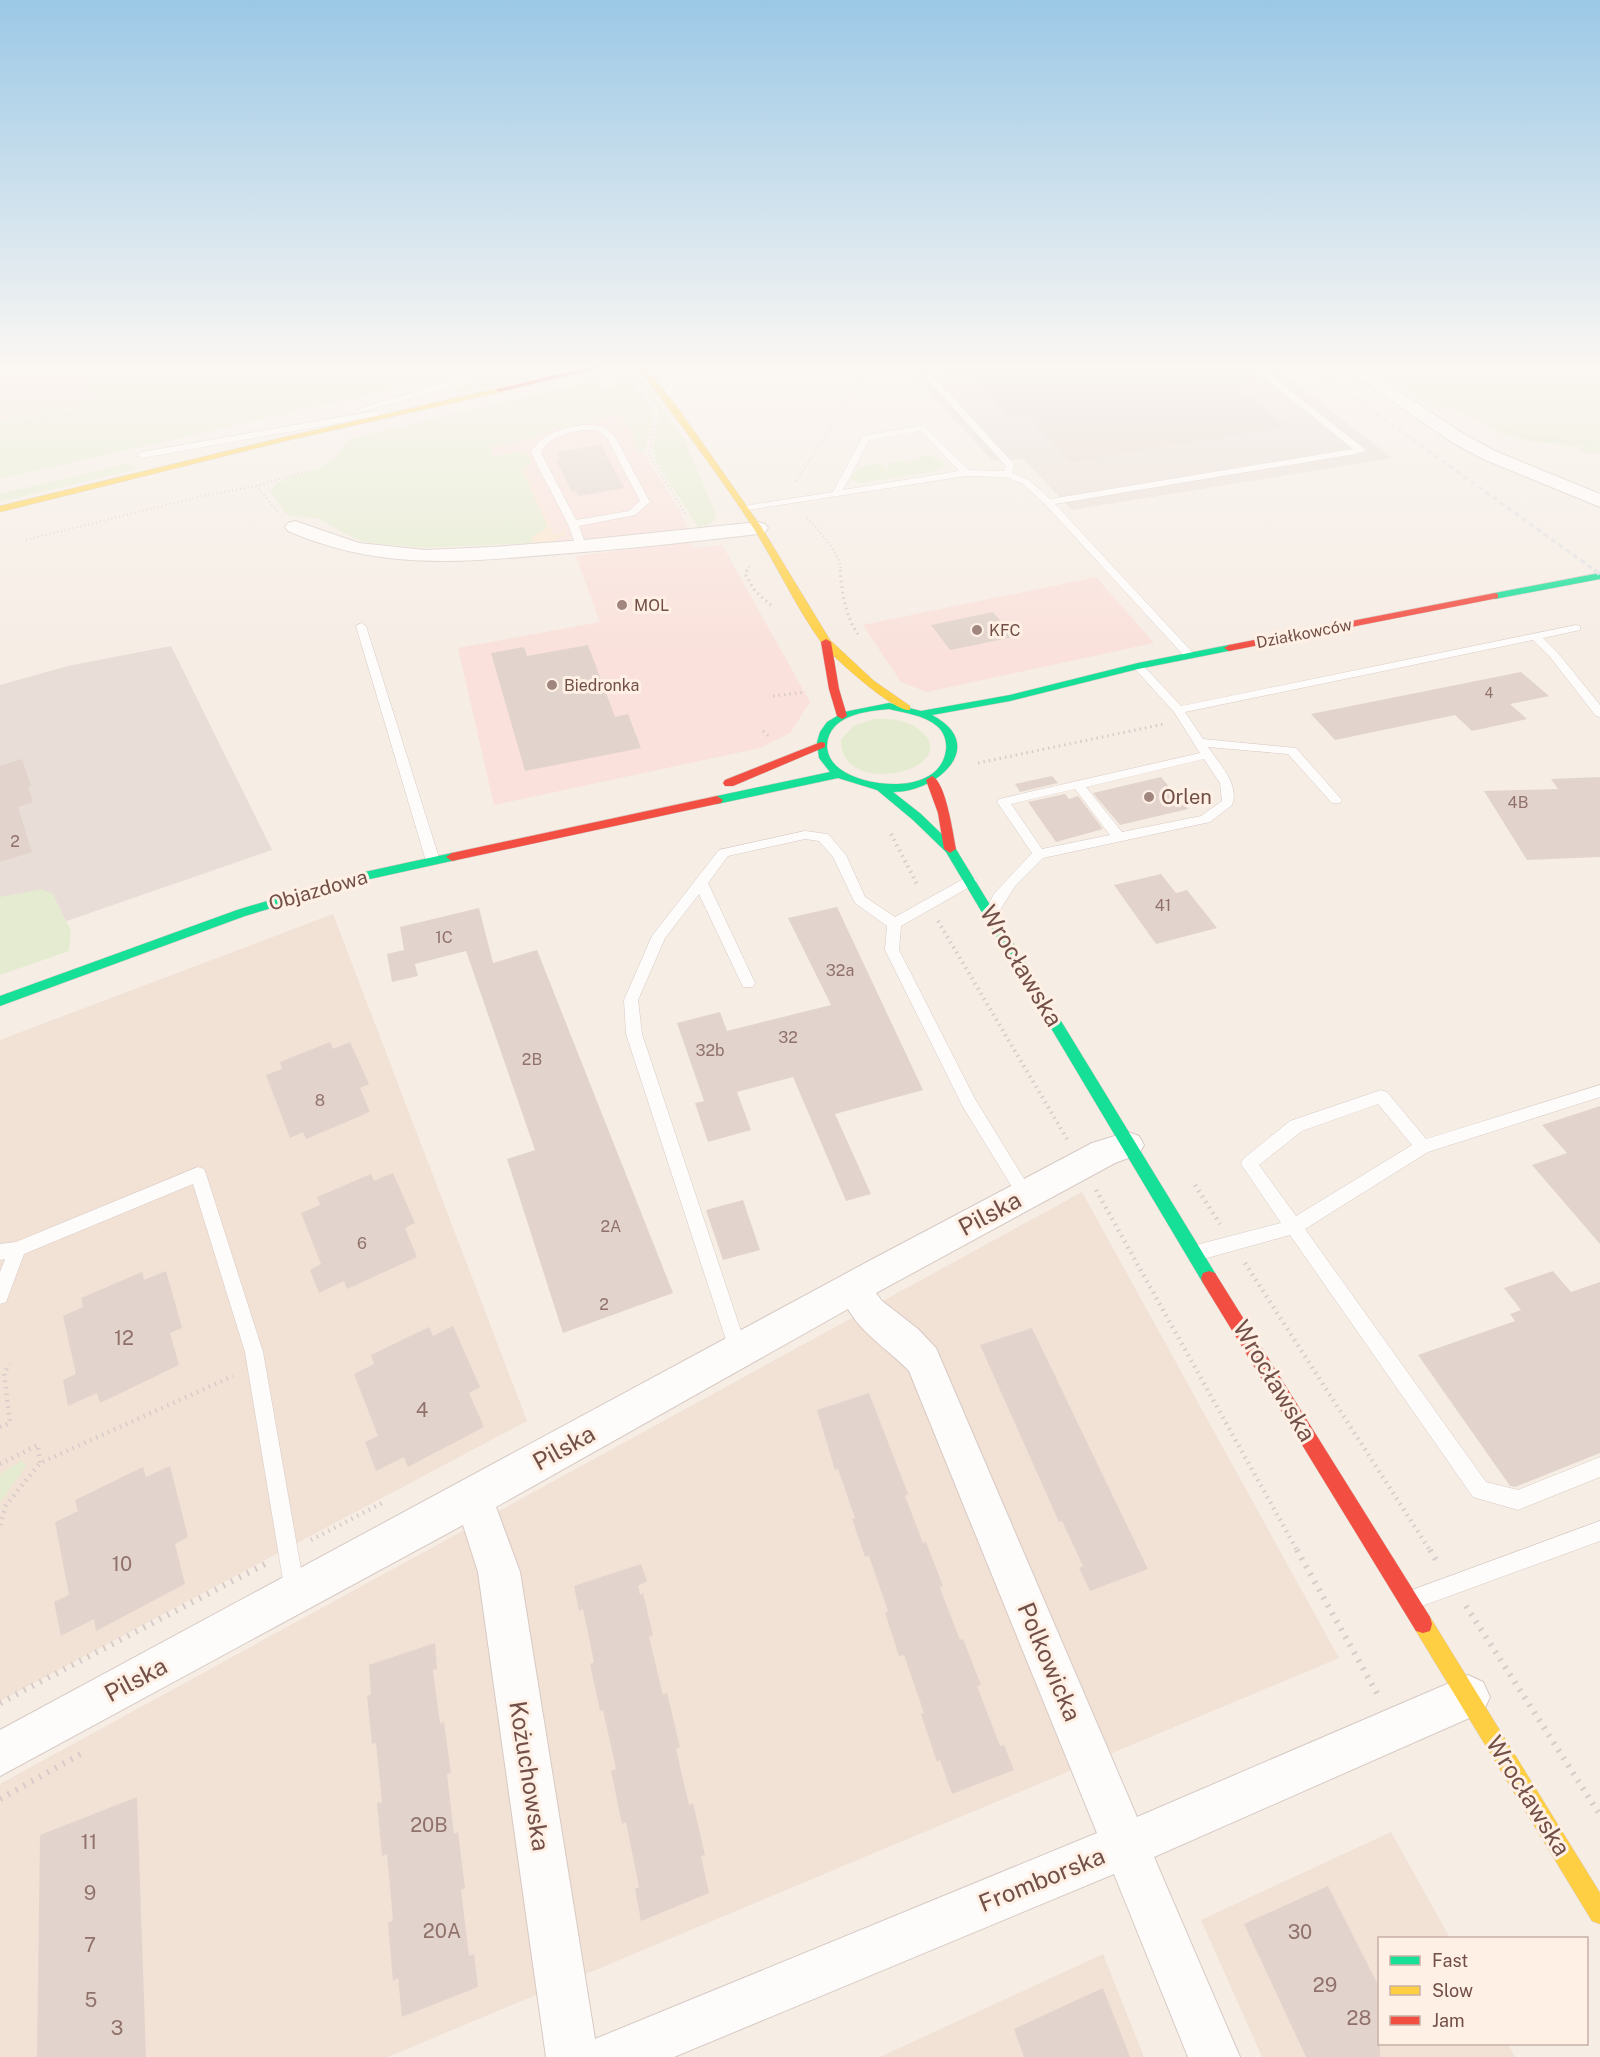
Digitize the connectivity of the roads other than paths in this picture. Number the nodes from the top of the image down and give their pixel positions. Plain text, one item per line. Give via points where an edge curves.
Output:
1 (183, 462) edge
2 (192, 462) edge
3 (541, 462) edge
4 (624, 462) edge
5 (711, 462) edge
6 (853, 462) edge
7 (955, 462) edge
8 (1007, 462) edge
9 (1289, 462) edge
10 (1505, 462) edge
11 (146, 473) junction
12 (966, 473) junction
13 (1007, 474) junction
14 (837, 493) junction
15 (1600, 501) edge
16 (1048, 502) junction
17 (0, 508) edge
18 (744, 509) junction
19 (573, 524) junction
20 (295, 527) road end
21 (758, 528) junction
22 (581, 546) junction
23 (1600, 576) edge
24 (362, 626) dead end
25 (1576, 628) dead end
26 (1535, 636) junction
27 (826, 642) junction
28 (1190, 656) junction
29 (1138, 666) junction
30 (1010, 698) junction
31 (906, 708) junction
32 (1178, 710) junction
33 (924, 713) junction
34 (1600, 713) edge
35 (842, 716) junction
36 (986, 717) dead end
37 (964, 726) dead end
38 (952, 739) junction
39 (1198, 742) junction
40 (821, 745) junction
41 (1207, 755) junction
42 (839, 774) junction
43 (932, 780) junction
44 (1078, 785) junction
45 (881, 788) junction
46 (1336, 800) dead end
47 (647, 816) junction
48 (1119, 837) junction
49 (950, 849) junction
50 (1039, 854) junction
51 (433, 861) junction
52 (970, 881) junction
53 (700, 883) junction
54 (990, 915) junction
55 (894, 924) junction
56 (748, 983) dead end
57 (0, 1000) edge
58 (1600, 1091) edge
59 (1128, 1144) junction
60 (1423, 1147) junction
61 (1026, 1195) junction
62 (1293, 1227) junction
63 (8, 1251) edge
64 (1196, 1253) junction
65 (854, 1287) junction
66 (0, 1296) edge
67 (739, 1352) junction
68 (1600, 1467) edge
69 (472, 1498) junction
70 (1600, 1531) edge
71 (295, 1595) junction
72 (1408, 1601) junction
73 (1468, 1697) junction
74 (0, 1754) edge
75 (1126, 1845) junction
76 (1600, 1913) edge
77 (572, 2057) edge
78 (613, 2057) edge
79 (1214, 2057) edge

1 - 11 lane
2 - 11 main road
3 - 19 lane
4 - 19 lane via 645,502 632,513
5 - 18 main road
6 - 14 lane
7 - 12 lane
8 - 13 lane via 1011,466
9 - 16 lane
10 - 15 street
11 - 17 main road
12 - 13 lane
12 - 14 lane
13 - 16 lane via 1026,482
14 - 18 lane
16 - 28 lane
18 - 21 main road
19 - 22 lane
20 - 22 street via 344,546 403,555 467,555
21 - 22 street
21 - 27 main road
23 - 28 main road, Działkowców
24 - 51 lane
25 - 26 lane
26 - 32 lane
26 - 34 lane
27 - 31 main road via 870,683
27 - 35 main road
28 - 29 main road, Działkowców
29 - 30 main road, Działkowców
29 - 32 lane
30 - 33 main road, Działkowców
30 - 36 main road, Działkowców
31 - 33 main road
31 - 35 main road via 872,707
32 - 39 lane
33 - 38 main road via 950,732
35 - 40 main road via 831,724
37 - 38 main road
38 - 43 main road via 953,759
39 - 41 lane
39 - 46 lane via 1292,751
40 - 42 main road via 829,765
40 - 47 main road, Objazdowa
41 - 44 lane
41 - 48 lane via 1226,783 1228,802 1205,819
42 - 45 main road
42 - 47 main road, Objazdowa
43 - 45 main road via 908,787
43 - 49 main road, Wrocławska via 944,813
44 - 48 lane
44 - 50 lane via 1003,802
45 - 49 main road, Wrocławska
47 - 51 main road, Objazdowa
48 - 50 lane
49 - 52 main road, Wrocławska
50 - 54 lane via 1010,883
51 - 57 main road, Objazdowa via 360,877 241,913
52 - 54 main road, Wrocławska
52 - 55 lane
53 - 55 lane via 724,853 805,835 823,837 839,855 860,900
53 - 56 lane
53 - 67 lane via 659,936 631,1000 634,1034
54 - 59 main road, Wrocławska
55 - 61 lane via 892,950 969,1103
58 - 60 lane
59 - 61 street, Pilska
59 - 64 main road, Wrocławska
60 - 62 lane
60 - 62 lane via 1381,1096 1296,1126 1249,1164
61 - 65 street, Pilska
62 - 64 lane
62 - 68 lane via 1480,1490 1518,1500
63 - 66 lane
63 - 71 lane via 198,1174 256,1366
64 - 72 main road, Wrocławska
65 - 67 street, Pilska
65 - 75 street, Polkowicka via 869,1314 923,1360
67 - 69 street, Pilska
69 - 71 street, Pilska
69 - 77 street, Kożuchowska via 499,1572
70 - 72 lane
71 - 74 street, Pilska
72 - 73 main road, Wrocławska
73 - 75 street, Fromborska
73 - 76 main road, Wrocławska
75 - 78 street, Fromborska
75 - 79 street, Polkowicka

